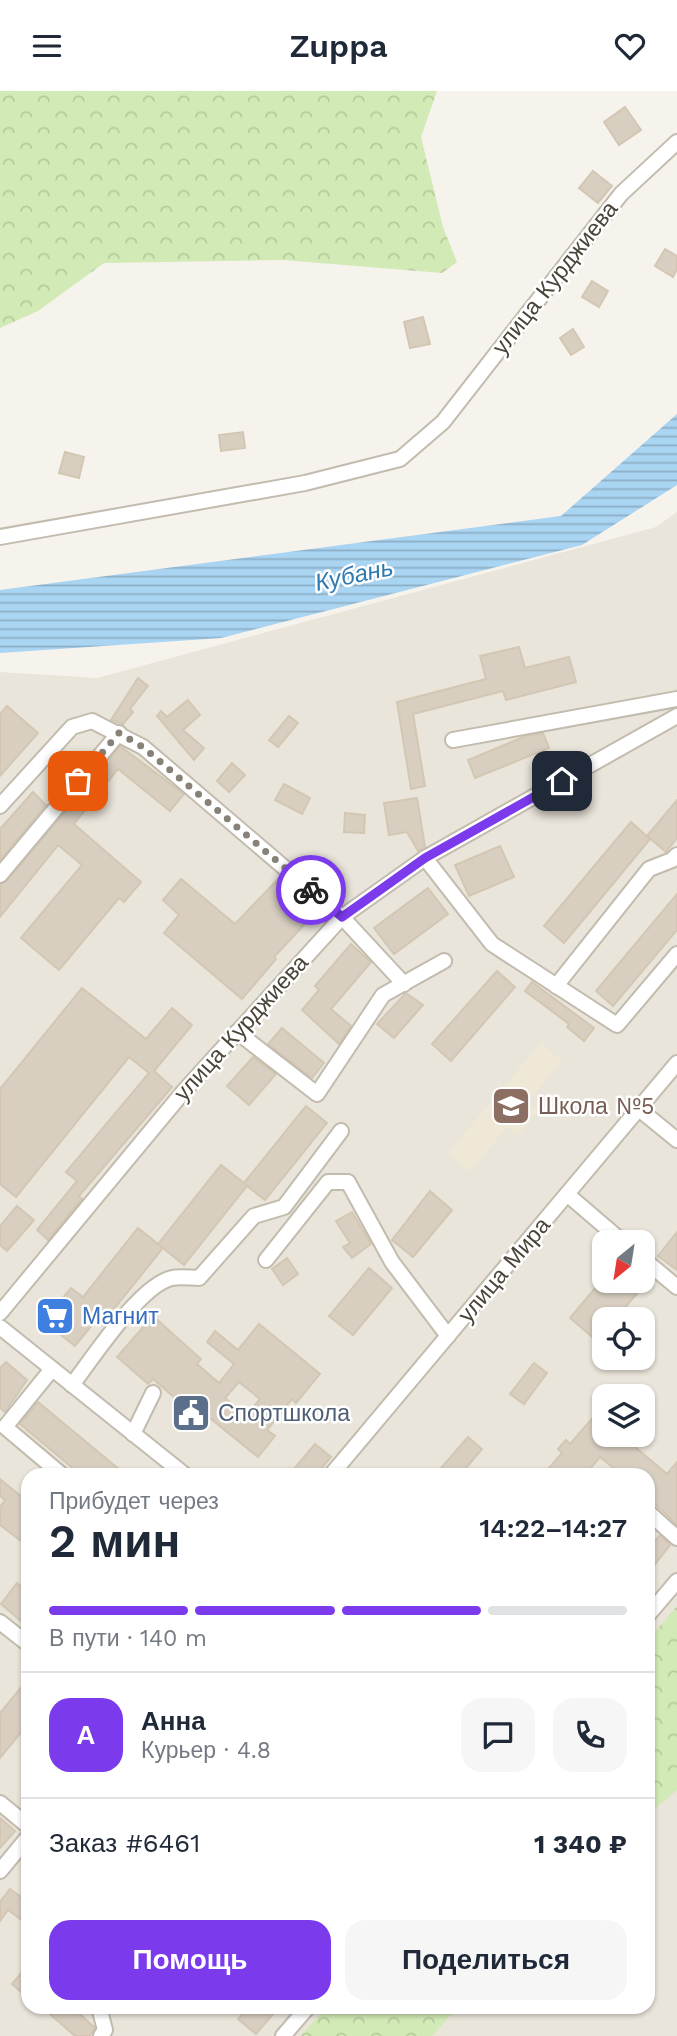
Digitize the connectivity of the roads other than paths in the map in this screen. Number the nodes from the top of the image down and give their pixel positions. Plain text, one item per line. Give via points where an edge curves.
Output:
1 (677, 142) edge
2 (0, 537) edge
3 (677, 699) edge
4 (677, 716) edge
5 (119, 733) junction
6 (453, 740) dead end
7 (0, 806) edge
8 (677, 855) edge
9 (425, 858) junction
10 (0, 875) edge
11 (342, 917) junction
12 (677, 954) edge
13 (444, 961) dead end
14 (404, 984) junction
15 (556, 986) junction
16 (237, 1032) junction
17 (677, 1063) edge
18 (639, 1109) junction
19 (341, 1131) dead end
20 (677, 1140) edge
21 (568, 1195) junction
22 (609, 1230) edge
23 (265, 1260) dead end
24 (655, 1269) edge
25 (677, 1287) edge
26 (0, 1313) edge
27 (0, 1327) edge
28 (448, 1336) junction
29 (52, 1369) junction
30 (72, 1385) junction
31 (153, 1393) dead end
32 (133, 1434) junction
33 (54, 1468) edge
34 (176, 1468) edge
35 (337, 1468) edge
36 (655, 1518) edge
37 (677, 1538) edge
38 (677, 1581) edge
39 (655, 1603) edge
40 (0, 1622) edge
41 (21, 1638) edge
42 (0, 1803) edge
43 (21, 1820) edge
44 (21, 1846) edge
45 (0, 1871) edge
46 (101, 2014) edge
47 (301, 2014) edge
48 (101, 2036) edge
49 (283, 2036) edge

1 - 2 street, улица Курджиева via 621,194 443,422 400,459 305,484
3 - 6 street
4 - 9 street, улица Курджиева
5 - 7 street via 92,721 72,727
5 - 10 street
5 - 11 street via 143,747
8 - 15 street via 649,869
9 - 11 street, улица Курджиева
9 - 15 street via 492,944
11 - 14 street
11 - 16 street, улица Курджиева
12 - 15 street via 617,1025
13 - 14 street
14 - 16 street via 383,995 317,1094
16 - 26 street, улица Курджиева
17 - 18 street, улица Мира
18 - 20 street
18 - 21 street, улица Мира
19 - 30 street via 284,1207 254,1216 199,1278 171,1277 147,1293
21 - 22 street
21 - 28 street, улица Мира
23 - 28 street via 328,1182 348,1182 392,1262
24 - 25 street
27 - 29 street
28 - 35 street, улица Мира
29 - 30 street
29 - 33 street via 5,1427
30 - 32 street
31 - 32 street
32 - 34 street
36 - 37 street
38 - 39 street
40 - 41 street
42 - 43 street
44 - 45 street
46 - 48 street via 106,2031
47 - 49 street

